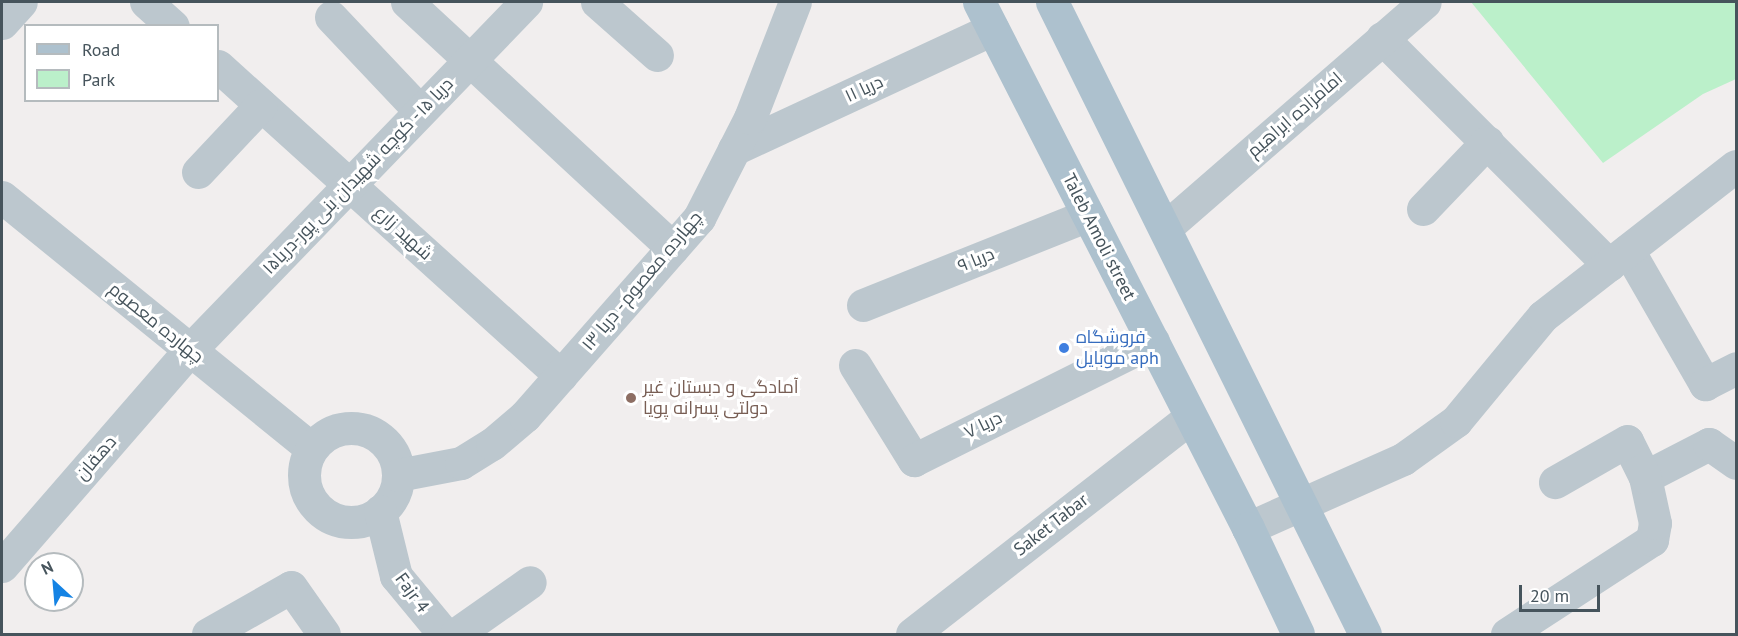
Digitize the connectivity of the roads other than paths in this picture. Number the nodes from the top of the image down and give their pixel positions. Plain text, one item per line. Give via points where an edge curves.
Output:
1 (21, 2) edge
2 (146, 2) edge
3 (407, 2) edge
4 (526, 2) edge
5 (597, 2) edge
6 (795, 2) edge
7 (1052, 2) edge
8 (1425, 2) edge
9 (986, 15) edge
10 (330, 17) dead end
11 (2, 23) edge
12 (171, 24) edge
13 (1382, 38) junction
14 (657, 55) dead end
15 (471, 59) junction
16 (219, 67) edge
17 (261, 105) junction
18 (420, 111) junction
19 (1487, 142) junction
20 (734, 149) junction
21 (1737, 166) edge
22 (198, 172) dead end
23 (349, 184) junction
24 (2, 197) edge
25 (1424, 209) dead end
26 (1088, 216) junction
27 (1165, 228) junction
28 (673, 248) junction
29 (1619, 257) junction
30 (863, 305) dead end
31 (1153, 341) junction
32 (190, 350) junction
33 (855, 365) dead end
34 (1737, 368) edge
35 (561, 376) junction
36 (1191, 417) junction
37 (311, 448) junction
38 (1737, 463) edge
39 (398, 476) junction
40 (1646, 477) junction
41 (1555, 482) dead end
42 (1303, 502) junction
43 (380, 511) junction
44 (1248, 528) junction
45 (3, 560) edge
46 (530, 582) dead end
47 (208, 634) edge
48 (324, 634) edge
49 (444, 634) edge
50 (456, 634) edge
51 (912, 634) edge
52 (1298, 634) edge
53 (1365, 634) edge
54 (1507, 634) edge

1 - 11 street
2 - 12 street
3 - 15 street
4 - 15 street, دریا ۱۵ - كوچه شهيدان بنی پور-دريا۱۵
5 - 14 street
6 - 20 street, چهارده معصوم - دریا ۱۳
7 - 27 main road
8 - 13 street, امامزاده ابراهیم
9 - 20 street, دریا ۱۱
9 - 26 main road, Taleb Amoli street
10 - 18 street
13 - 19 street
13 - 27 street, امامزاده ابراهیم
15 - 18 street, دریا ۱۵ - كوچه شهيدان بنی پور-دريا۱۵
15 - 28 street
16 - 17 street, شهید زارع
17 - 22 street
17 - 23 street, شهید زارع
18 - 23 street, دریا ۱۵ - كوچه شهيدان بنی پور-دريا۱۵
19 - 25 street
19 - 29 street
20 - 28 street, چهارده معصوم - دریا ۱۳ via 699,218
21 - 29 street
23 - 32 street, دریا ۱۵ - كوچه شهيدان بنی پور-دريا۱۵
23 - 35 street, شهید زارع
24 - 32 street, چهارده معصوم
26 - 30 street, دریا ۹
26 - 31 main road, Taleb Amoli street
27 - 42 main road
28 - 35 street, چهارده معصوم - دریا ۱۳
29 - 34 street via 1705,384
29 - 42 street via 1543,316 1456,421 1404,459 1351,485
31 - 33 street, دریا ۷ via 914,460
31 - 36 main road, Taleb Amoli street
32 - 37 street, چهارده معصوم
32 - 45 street, دهقان
35 - 39 street, چهارده معصوم - دریا ۱۳ via 525,416 492,444 461,463
36 - 44 main road, Taleb Amoli street
36 - 51 street, Saket Tabar
37 - 39 street via 335,430 365,430 389,447
37 - 43 street via 303,477 313,504 338,520 367,519
38 - 40 street via 1709,444
39 - 43 street via 395,492
40 - 41 street via 1627,441
40 - 54 street via 1655,524 1652,540
42 - 44 street
42 - 53 main road
43 - 49 street, Fajr 4 via 396,576
44 - 52 main road, Taleb Amoli street
46 - 50 street
47 - 48 street via 291,587

